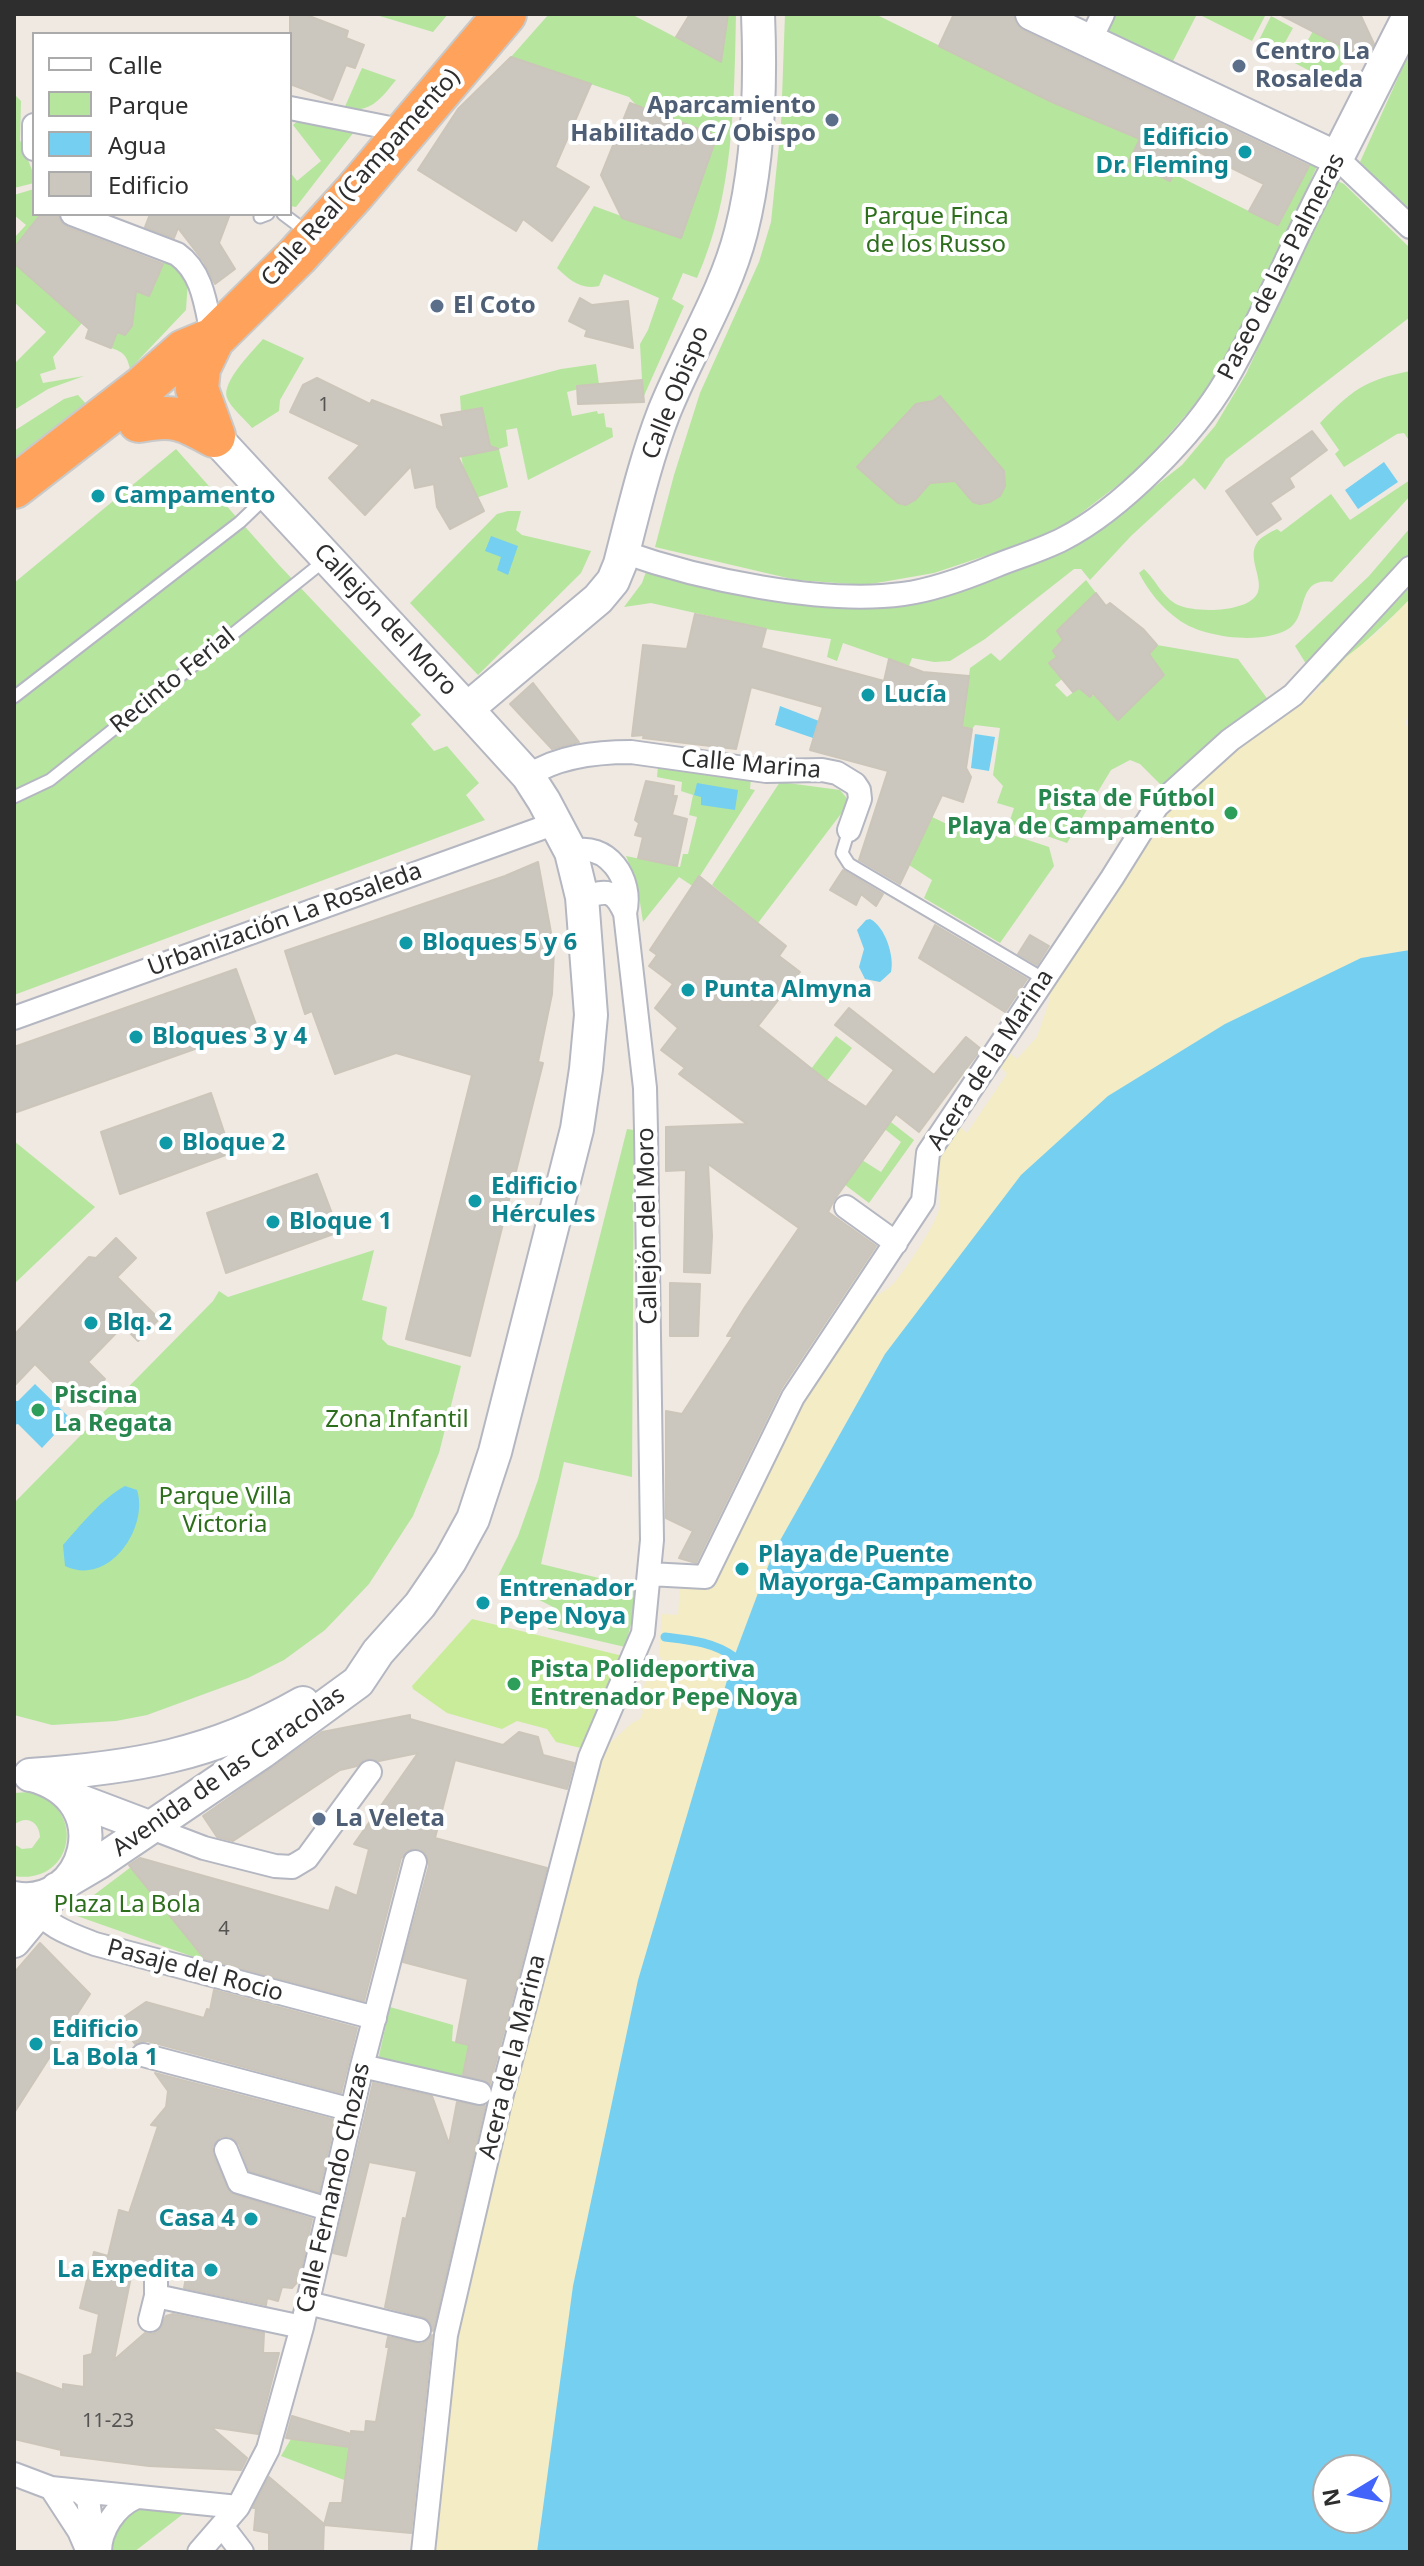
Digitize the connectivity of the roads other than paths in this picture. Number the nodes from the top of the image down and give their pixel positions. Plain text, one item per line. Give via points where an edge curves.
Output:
1 (505, 14) edge
2 (758, 14) edge
3 (1032, 14) edge
4 (1410, 14) edge
5 (1097, 28) edge
6 (292, 108) edge
7 (405, 131) junction
8 (1337, 158) junction
9 (77, 216) edge
10 (298, 226) edge
11 (1410, 227) edge
12 (206, 354) junction
13 (139, 421) junction
14 (214, 436) junction
15 (14, 487) edge
16 (269, 495) junction
17 (14, 520) edge
18 (623, 552) junction
19 (327, 558) junction
20 (1410, 568) edge
21 (14, 697) edge
22 (467, 709) junction
23 (528, 776) junction
24 (14, 797) edge
25 (556, 823) junction
26 (849, 830) joint
27 (571, 852) junction
28 (582, 897) junction
29 (625, 913) junction
30 (1044, 979) junction
31 (14, 1018) edge
32 (846, 1207) dead end
33 (896, 1243) junction
34 (652, 1540) joint
35 (649, 1574) junction
36 (378, 1652) junction
37 (370, 1772) dead end
38 (20, 1775) edge
39 (75, 1799) junction
40 (149, 1827) junction
41 (415, 1862) dead end
42 (42, 1896) edge
43 (14, 1941) edge
44 (375, 2018) junction
45 (143, 2055) dead end
46 (362, 2066) junction
47 (480, 2093) dead end
48 (352, 2110) junction
49 (226, 2150) dead end
50 (328, 2209) junction
51 (156, 2272) dead end
52 (156, 2296) junction
53 (308, 2303) junction
54 (150, 2320) dead end
55 (302, 2327) junction
56 (419, 2330) dead end
57 (14, 2474) edge
58 (51, 2488) junction
59 (79, 2491) junction
60 (135, 2498) junction
61 (238, 2507) junction
62 (223, 2527) junction
63 (88, 2552) edge
64 (99, 2552) edge
65 (199, 2552) edge
66 (242, 2552) edge
67 (423, 2552) edge

1 - 7 highway, Calle Real (Campamento)
2 - 18 street, Calle Obispo via 757,130 741,234 663,415
3 - 5 street
4 - 8 street, Paseo de las Palmeras
5 - 8 street
6 - 7 street
7 - 10 highway, Calle Real (Campamento)
8 - 11 street
8 - 18 street, Paseo de las Palmeras via 1225,382 1131,492 1064,539 935,587 849,597 746,584
9 - 12 street via 187,261 199,281
10 - 12 highway, Calle Real (Campamento)
12 - 13 highway
12 - 14 highway via 197,389
12 - 15 highway via 184,351
13 - 14 highway via 183,419
13 - 17 highway
14 - 16 street, Callejón del Moro
16 - 19 street, Callejón del Moro
16 - 21 lane
18 - 22 street, Calle Obispo via 613,581 598,599
19 - 22 street, Callejón del Moro
19 - 24 lane, Recinto Ferial via 50,780
20 - 30 street, Acera de la Marina via 1293,695 1230,740 1157,806
22 - 23 street, Callejón del Moro
23 - 25 street, Callejón del Moro
23 - 26 street, Calle Marina via 552,763 611,752 766,771 822,770 847,777 859,790
25 - 27 street, Callejón del Moro
25 - 31 street, Urbanización La Rosaleda
26 - 30 lane, Calle Marina via 842,853 849,864
27 - 28 street, Callejón del Moro
27 - 29 street, Callejón del Moro via 591,850 612,861 625,886
28 - 29 street via 610,893
28 - 36 street, Avenida de las Caracolas via 591,1015 577,1129 495,1452 473,1519 450,1561
29 - 34 street, Callejón del Moro via 645,1088
30 - 33 street, Acera de la Marina via 928,1153 923,1201
32 - 33 street
33 - 35 street, Acera de la Marina via 793,1397 705,1577
34 - 35 street, Acera de la Marina
35 - 67 street, Acera de la Marina via 643,1633 590,1757 446,2335
36 - 38 street, Avenida de las Caracolas via 301,1704 207,1747 169,1758
36 - 40 street, Avenida de las Caracolas via 358,1682
37 - 40 street via 307,1858 292,1867 204,1848
38 - 39 street via 47,1779
39 - 40 street
39 - 42 street via 86,1834 84,1851 78,1867
40 - 42 street, Avenida de las Caracolas
41 - 44 street, Calle Fernando Chozas
42 - 43 street
42 - 44 street, Pasaje del Rocio via 67,1933
44 - 46 street, Calle Fernando Chozas
45 - 48 street
46 - 47 street
46 - 48 street, Calle Fernando Chozas
48 - 50 street, Calle Fernando Chozas
49 - 50 street via 239,2182
50 - 53 street, Calle Fernando Chozas
51 - 52 street
52 - 54 street
52 - 55 street
53 - 55 street, Calle Fernando Chozas
53 - 56 street
55 - 61 street, Calle Fernando Chozas via 268,2449
57 - 58 street
58 - 59 street
58 - 63 street
59 - 60 street
59 - 64 street via 88,2499
60 - 61 street
60 - 64 street via 118,2508
61 - 62 street, Calle Fernando Chozas
62 - 65 street, Calle Fernando Chozas
62 - 66 street

